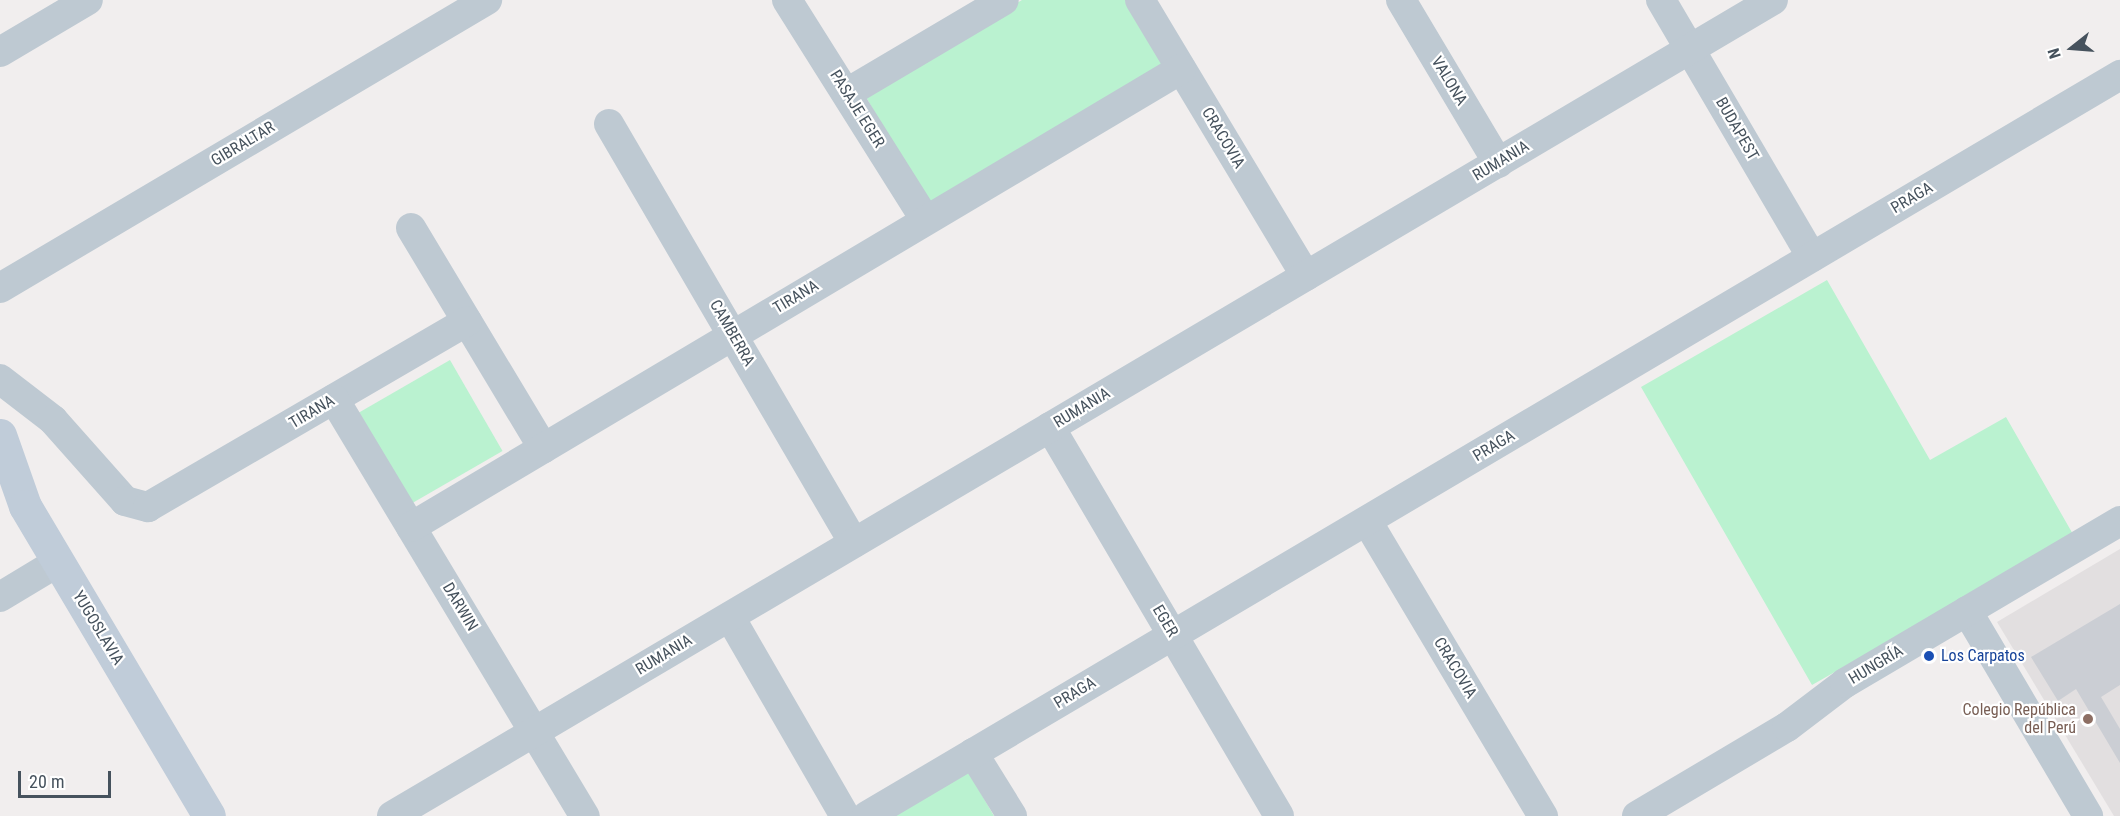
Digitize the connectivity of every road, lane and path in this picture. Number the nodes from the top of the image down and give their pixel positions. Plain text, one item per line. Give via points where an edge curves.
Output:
1 (88, 0) edge
2 (487, 0) edge
3 (788, 0) edge
4 (1004, 0) edge
5 (1140, 0) edge
6 (1401, 0) edge
7 (1661, 0) edge
8 (1773, 0) edge
9 (1690, 49) junction
10 (0, 52) edge
11 (1181, 69) junction
12 (2120, 75) edge
13 (847, 93) junction
14 (609, 124) dead end
15 (1498, 163) junction
16 (925, 219) junction
17 (411, 228) dead end
18 (1812, 257) junction
19 (1306, 276) junction
20 (0, 288) edge
21 (467, 321) junction
22 (732, 335) junction
23 (0, 379) edge
24 (334, 399) junction
25 (1050, 427) junction
26 (0, 435) edge
27 (543, 448) junction
28 (1367, 521) junction
29 (2120, 521) edge
30 (411, 527) junction
31 (854, 543) junction
32 (58, 562) junction
33 (0, 597) edge
34 (1967, 611) junction
35 (730, 617) junction
36 (1173, 635) junction
37 (535, 732) junction
38 (973, 753) junction
39 (2077, 812) edge
40 (209, 816) edge
41 (392, 816) edge
42 (585, 816) edge
43 (845, 816) edge
44 (867, 816) edge
45 (1012, 816) edge
46 (1279, 816) edge
47 (1543, 816) edge
48 (1637, 816) edge

1 - 10 street
2 - 20 street, GIBRALTAR
3 - 13 street, PASAJE EGER
4 - 13 street
5 - 11 street, CRACOVIA
6 - 15 street, VALONA
7 - 9 street, BUDAPEST
8 - 9 street, RUMANIA
9 - 15 street, RUMANIA
9 - 18 street, BUDAPEST
11 - 16 street, TIRANA
11 - 19 street, CRACOVIA
12 - 18 street, PRAGA
13 - 16 street, PASAJE EGER
14 - 22 street, CAMBERRA
15 - 19 street, RUMANIA
16 - 22 street, TIRANA
17 - 21 street
18 - 28 street, PRAGA
19 - 25 street, RUMANIA
21 - 24 street, TIRANA
21 - 27 street
22 - 27 street, TIRANA
22 - 31 street, CAMBERRA
23 - 24 street, TIRANA via 53,420 125,501 139,507 158,504
24 - 30 street, DARWIN
25 - 31 street, RUMANIA
25 - 36 street, EGER
26 - 32 street, YUGOSLAVIA via 20,496
27 - 30 street, TIRANA
28 - 36 street, PRAGA
28 - 47 street, CRACOVIA
29 - 34 street, HUNGRÍA
30 - 37 street, DARWIN
31 - 35 street, RUMANIA
32 - 33 street
32 - 40 street, YUGOSLAVIA
34 - 39 street
34 - 48 street, HUNGRÍA via 1845,683 1787,727
35 - 37 street, RUMANIA
35 - 43 street
36 - 38 street, PRAGA
36 - 46 street, EGER
37 - 41 street, RUMANIA
37 - 42 street, DARWIN
38 - 44 street, PRAGA
38 - 45 street

